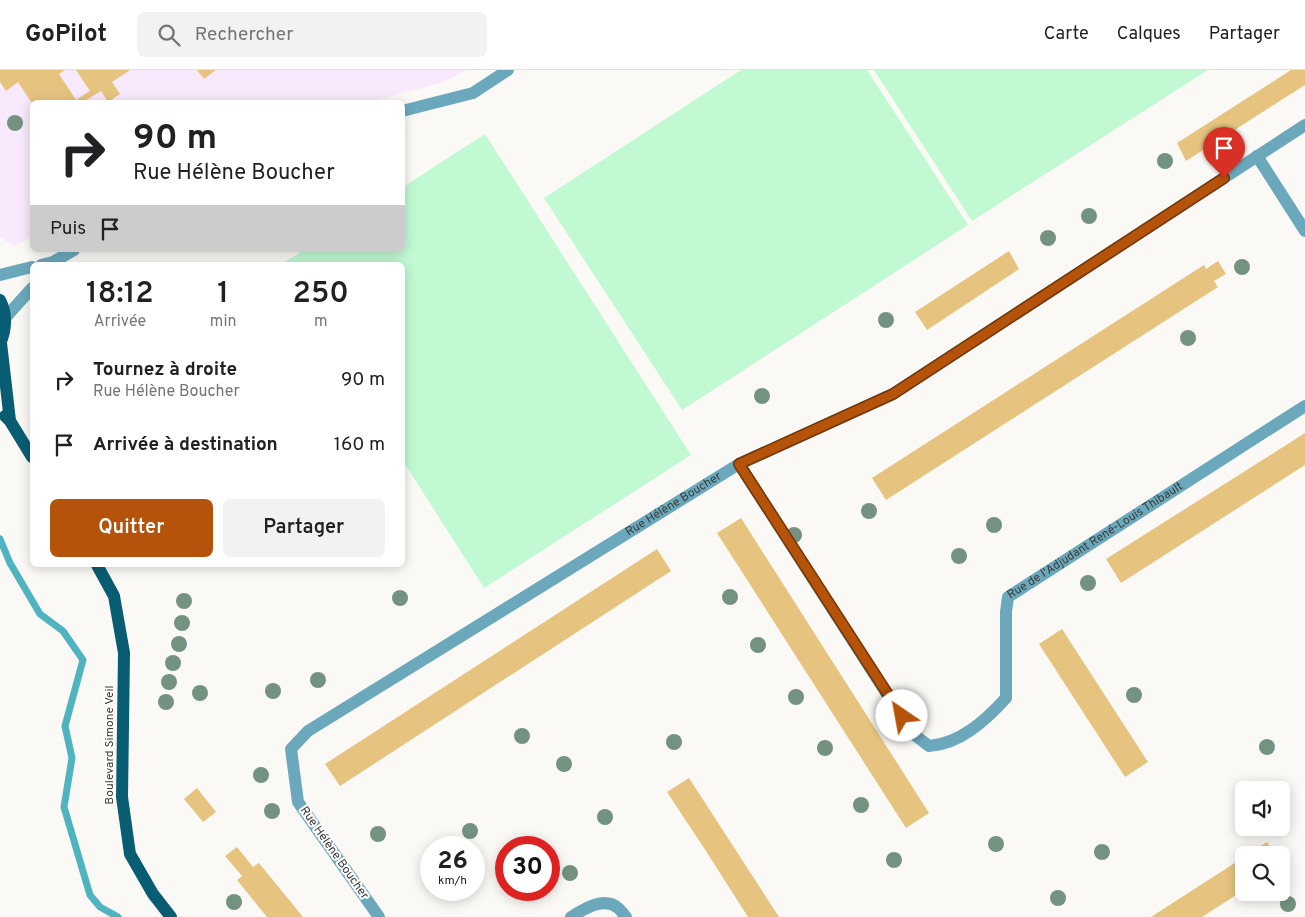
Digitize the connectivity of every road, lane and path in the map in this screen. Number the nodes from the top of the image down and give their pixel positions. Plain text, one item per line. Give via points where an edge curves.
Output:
1 (508, 70) edge
2 (405, 110) edge
3 (1305, 126) edge
4 (1256, 156) junction
5 (1305, 231) edge
6 (70, 252) edge
7 (52, 262) edge
8 (30, 268) edge
9 (0, 275) edge
10 (30, 290) edge
11 (0, 300) edge
12 (5, 318) junction
13 (0, 344) edge
14 (1305, 406) edge
15 (0, 411) edge
16 (10, 421) junction
17 (30, 454) edge
18 (739, 464) junction
19 (98, 567) edge
20 (171, 917) edge
21 (379, 917) edge
22 (571, 917) edge
23 (626, 917) edge

1 - 2 street via 473,93
3 - 4 street, Rue Hélène Boucher
4 - 5 street
4 - 18 street, Rue Hélène Boucher via 893,394
6 - 7 street
8 - 9 street
10 - 12 street
11 - 12 main road
12 - 13 main road
13 - 16 main road
14 - 18 street, Rue de l'Adjudant René-Louis Thibault via 1008,597 1006,698 986,720 944,745 929,746 912,733
15 - 16 main road
16 - 17 main road
18 - 21 street, Rue Hélène Boucher via 308,731 291,749 298,802
19 - 20 main road, Boulevard Simone Veil via 114,596 124,653 122,797 130,854 153,894
22 - 23 street via 603,902 618,907

